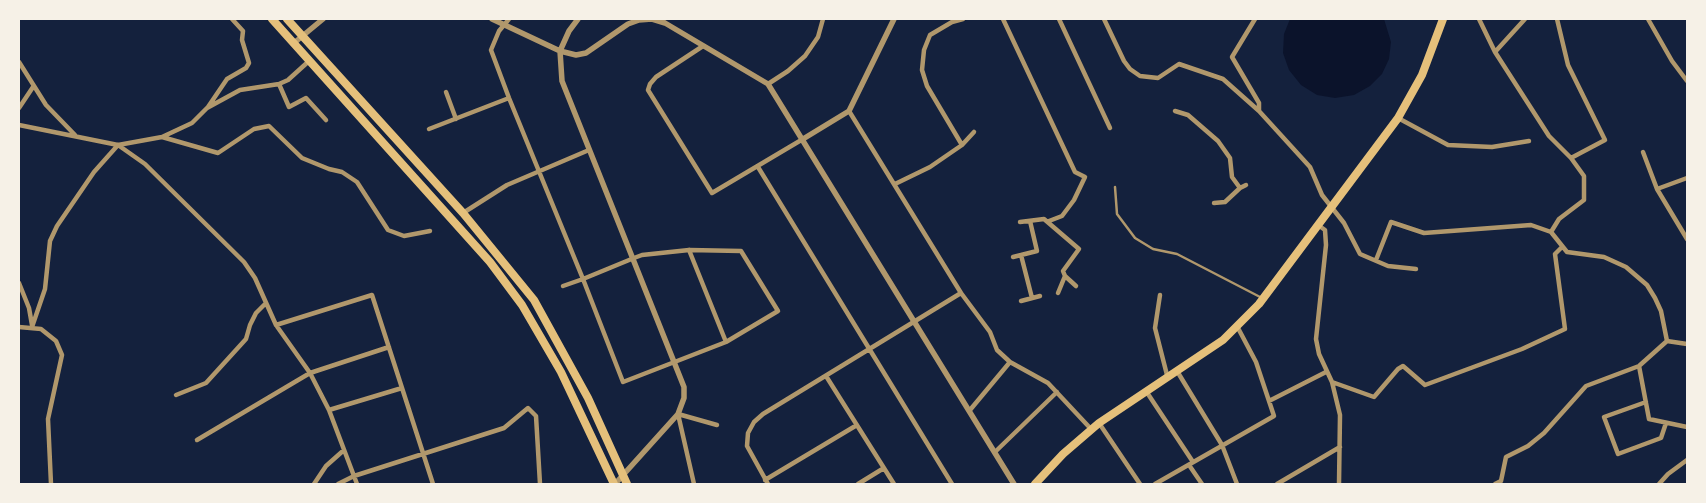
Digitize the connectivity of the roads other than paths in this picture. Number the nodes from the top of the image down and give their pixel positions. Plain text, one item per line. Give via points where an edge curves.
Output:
1 (232, 19) edge
2 (272, 19) edge
3 (287, 19) edge
4 (321, 19) edge
5 (492, 19) edge
6 (509, 19) edge
7 (578, 19) edge
8 (823, 19) edge
9 (894, 19) edge
10 (963, 19) edge
11 (1003, 19) edge
12 (1059, 19) edge
13 (1104, 19) edge
14 (1255, 19) edge
15 (1443, 19) edge
16 (1478, 19) edge
17 (1525, 19) edge
18 (1557, 19) edge
19 (1648, 19) edge
20 (504, 24) junction
21 (303, 36) junction
22 (294, 44) junction
23 (703, 46) junction
24 (560, 51) junction
25 (1495, 52) junction
26 (309, 61) junction
27 (19, 62) edge
28 (1687, 81) edge
29 (279, 84) junction
30 (768, 84) junction
31 (33, 87) junction
32 (446, 92) dead end
33 (509, 98) junction
34 (19, 108) edge
35 (207, 108) junction
36 (849, 111) junction
37 (1175, 111) dead end
38 (1259, 111) junction
39 (1398, 118) junction
40 (456, 119) junction
41 (326, 120) dead end
42 (19, 125) edge
43 (1110, 128) dead end
44 (429, 130) dead end
45 (974, 132) dead end
46 (75, 135) junction
47 (162, 136) junction
48 (803, 139) junction
49 (1529, 141) dead end
50 (118, 145) junction
51 (962, 145) junction
52 (590, 150) junction
53 (1642, 152) dead end
54 (1571, 158) junction
55 (758, 167) junction
56 (540, 172) junction
57 (1687, 178) edge
58 (895, 184) junction
59 (1246, 185) dead end
60 (1115, 187) dead end
61 (1240, 188) junction
62 (1657, 189) junction
63 (1214, 202) dead end
64 (1331, 206) junction
65 (464, 214) junction
66 (1030, 221) junction
67 (1020, 222) dead end
68 (1049, 222) junction
69 (1318, 225) junction
70 (430, 230) dead end
71 (1551, 232) junction
72 (1687, 239) edge
73 (1561, 248) junction
74 (689, 250) junction
75 (1021, 255) junction
76 (1013, 257) dead end
77 (634, 258) junction
78 (1376, 260) junction
79 (1416, 269) dead end
80 (1065, 276) junction
81 (583, 279) junction
82 (19, 283) edge
83 (563, 286) dead end
84 (1076, 286) dead end
85 (961, 293) junction
86 (1058, 293) dead end
87 (1160, 295) dead end
88 (1040, 296) dead end
89 (1032, 298) junction
90 (1264, 298) junction
91 (1021, 301) dead end
92 (266, 303) junction
93 (914, 321) junction
94 (276, 325) junction
95 (19, 327) edge
96 (32, 327) junction
97 (1238, 328) junction
98 (1667, 341) junction
99 (726, 342) junction
100 (1687, 344) edge
101 (389, 347) junction
102 (868, 349) junction
103 (675, 362) junction
104 (1010, 362) junction
105 (1639, 366) junction
106 (1176, 370) junction
107 (1326, 372) junction
108 (310, 373) junction
109 (1167, 375) junction
110 (826, 376) junction
111 (1332, 382) junction
112 (402, 388) junction
113 (1146, 390) junction
114 (1056, 392) junction
115 (176, 395) dead end
116 (1269, 401) junction
117 (1646, 402) junction
118 (329, 410) junction
119 (970, 410) junction
120 (678, 414) junction
121 (1099, 423) junction
122 (1666, 423) junction
123 (717, 425) dead end
124 (857, 425) junction
125 (1687, 427) edge
126 (1091, 429) junction
127 (197, 440) dead end
128 (1222, 445) junction
129 (1340, 447) junction
130 (344, 450) junction
131 (995, 452) junction
132 (423, 453) junction
133 (1687, 460) edge
134 (1191, 464) junction
135 (884, 468) junction
136 (623, 475) junction
137 (354, 476) junction
138 (767, 482) edge
139 (51, 484) edge
140 (314, 484) edge
141 (338, 484) edge
142 (357, 484) edge
143 (433, 484) edge
144 (540, 484) edge
145 (615, 484) edge
146 (628, 484) edge
147 (694, 484) edge
148 (858, 484) edge
149 (894, 484) edge
150 (952, 484) edge
151 (1014, 484) edge
152 (1035, 484) edge
153 (1140, 484) edge
154 (1155, 484) edge
155 (1202, 484) edge
156 (1237, 484) edge
157 (1277, 484) edge
158 (1339, 484) edge
159 (1495, 484) edge
160 (1659, 484) edge

1 - 35 street via 243,31 242,40 249,63 227,79
2 - 22 main road
3 - 21 main road
4 - 21 street
5 - 20 street
6 - 20 street
7 - 24 street via 568,31
8 - 30 street via 818,37 805,56
9 - 36 street
10 - 51 street via 930,35 924,50 922,70 927,86
11 - 68 street via 1075,172 1085,177 1062,216
12 - 43 street
13 - 38 street via 1124,61 1140,76 1158,78 1179,64 1223,79
14 - 38 street via 1232,57 1259,103
15 - 39 main road via 1422,75
16 - 25 street
17 - 25 street
18 - 54 street via 1568,65 1605,140
19 - 28 street
20 - 24 street
20 - 33 street via 491,50
21 - 22 street
21 - 65 main road
22 - 26 main road
23 - 24 street via 652,19 628,24 586,53 576,55
23 - 30 street
23 - 55 street via 656,77 648,90 712,193
24 - 52 street via 562,82
25 - 54 street via 1549,136
26 - 29 street
26 - 145 main road via 490,262 522,305 561,372
27 - 31 street
29 - 35 street via 240,90
29 - 41 street via 289,107 306,98
30 - 48 street
31 - 34 street
31 - 46 street
32 - 40 street
33 - 40 street
33 - 56 street
35 - 47 street via 192,123
36 - 48 street
36 - 58 street
37 - 61 street via 1188,115 1218,140 1230,158 1232,177
38 - 64 street via 1310,166 1322,195
39 - 49 street via 1448,145 1492,147
39 - 64 main road
40 - 44 street
42 - 46 street
45 - 51 street
46 - 50 street
47 - 50 street
47 - 70 street via 218,153 254,129 269,126 302,158 342,172 357,182 388,230 404,236
48 - 55 street
48 - 93 street
50 - 92 street via 158,177 244,262
50 - 96 street via 94,172 57,226 50,241 45,289
51 - 58 street via 930,168
52 - 56 street
52 - 77 street
53 - 62 street
54 - 71 street via 1584,176 1584,200 1559,219
55 - 102 street
56 - 65 street via 507,185
56 - 81 street
57 - 62 street
58 - 85 street
59 - 61 street
60 - 90 lane via 1117,214 1135,238 1153,249 1178,254
61 - 63 street via 1225,202
62 - 72 street
64 - 69 main road
64 - 78 street via 1360,254
65 - 136 main road via 544,316 588,398
66 - 67 street
66 - 68 street via 1044,219
66 - 75 street via 1037,251
68 - 80 street via 1079,249 1063,271
69 - 90 main road
69 - 107 street via 1325,230 1326,245 1316,339
71 - 73 street
71 - 78 street via 1531,225 1424,234 1391,222
73 - 98 street via 1567,252 1604,257 1635,272 1655,298
73 - 111 street via 1555,254 1565,329 1522,349 1425,385 1403,366 1374,397
74 - 77 street
74 - 99 street
74 - 99 street via 742,251 778,311
75 - 76 street
75 - 89 street
77 - 81 street
77 - 103 street
78 - 79 street via 1388,266
80 - 84 street
80 - 86 street
81 - 83 street
81 - 103 street via 623,382
82 - 96 street via 29,308
85 - 93 street
85 - 104 street via 990,332 997,350
87 - 109 street via 1155,328
88 - 89 street
89 - 91 street
90 - 97 main road
92 - 94 street
92 - 115 street via 256,313 246,339 206,383
93 - 102 street
93 - 119 street
94 - 101 street via 372,295
94 - 108 street
95 - 96 street
96 - 139 street via 51,336 62,355 48,419
97 - 106 main road
97 - 116 street via 1256,362
98 - 100 street
98 - 105 street
99 - 103 street
101 - 108 street
101 - 112 street
102 - 110 street
102 - 150 street
103 - 120 street via 684,387
104 - 114 street via 1048,383
104 - 119 street
105 - 117 street
105 - 159 street via 1586,386 1544,432 1528,446 1506,457 1501,481
106 - 109 main road
106 - 128 street
107 - 111 street
107 - 116 street
108 - 118 street
108 - 127 street
109 - 113 main road
110 - 124 street
110 - 138 street via 763,414 751,426 747,446
111 - 129 street via 1340,415
112 - 118 street
112 - 132 street
113 - 121 main road
113 - 134 street
114 - 126 street
114 - 131 street
116 - 128 street via 1274,416
117 - 122 street via 1649,419
117 - 122 street via 1604,417 1618,454 1661,438
118 - 130 street
119 - 131 street
120 - 123 street
120 - 136 street
120 - 147 street
121 - 126 main road
121 - 153 street
122 - 125 street
124 - 135 street
124 - 138 street
126 - 152 main road
128 - 134 street
128 - 156 street
129 - 157 street
129 - 158 street
130 - 137 street
130 - 140 street via 326,466
131 - 151 street
132 - 137 street
132 - 143 street
132 - 144 street via 504,428 528,408 536,416
133 - 160 street
134 - 154 street
134 - 155 street
135 - 148 street
135 - 149 street
136 - 145 street
136 - 146 main road
137 - 141 street
137 - 142 street

